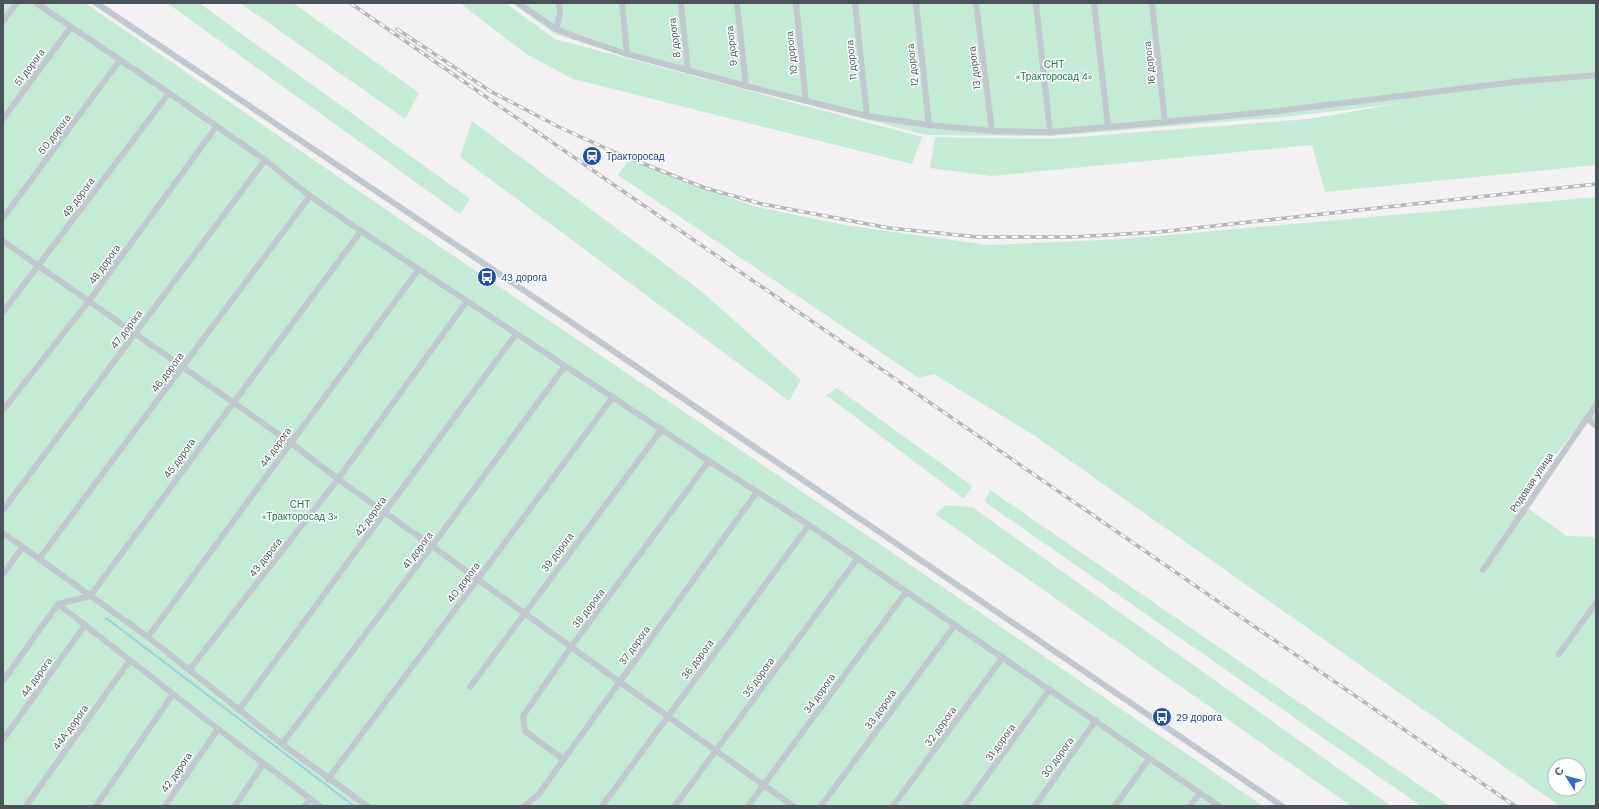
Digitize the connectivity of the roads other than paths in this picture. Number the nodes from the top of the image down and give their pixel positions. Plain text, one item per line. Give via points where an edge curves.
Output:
1 (17, 3) edge
2 (36, 3) edge
3 (96, 3) edge
4 (518, 3) edge
5 (559, 3) edge
6 (622, 3) edge
7 (681, 3) edge
8 (737, 3) edge
9 (796, 3) edge
10 (855, 3) edge
11 (916, 3) edge
12 (976, 3) edge
13 (1036, 3) edge
14 (1094, 3) edge
15 (1152, 3) edge
16 (3, 21) edge
17 (71, 27) junction
18 (556, 29) junction
19 (627, 54) junction
20 (120, 60) junction
21 (688, 70) junction
22 (1596, 75) edge
23 (746, 86) junction
24 (169, 93) junction
25 (806, 101) junction
26 (867, 116) junction
27 (3, 119) edge
28 (1165, 122) junction
29 (929, 125) junction
30 (1108, 126) junction
31 (216, 127) junction
32 (992, 131) junction
33 (1050, 132) junction
34 (265, 160) junction
35 (310, 196) junction
36 (3, 218) edge
37 (361, 231) junction
38 (3, 241) edge
39 (38, 266) junction
40 (419, 269) junction
41 (89, 301) junction
42 (467, 301) junction
43 (3, 312) edge
44 (136, 333) junction
45 (516, 334) junction
46 (565, 366) junction
47 (182, 368) junction
48 (613, 397) junction
49 (233, 402) junction
50 (1596, 405) edge
51 (3, 410) edge
52 (1587, 418) junction
53 (1596, 426) edge
54 (662, 429) junction
55 (291, 443) junction
56 (709, 461) junction
57 (338, 479) junction
58 (757, 492) junction
59 (3, 510) edge
60 (385, 512) junction
61 (809, 525) junction
62 (4, 535) edge
63 (432, 546) junction
64 (22, 548) junction
65 (38, 559) junction
66 (857, 559) junction
67 (1483, 570) dead end
68 (3, 574) edge
69 (478, 579) junction
70 (906, 592) junction
71 (90, 596) junction
72 (1596, 603) edge
73 (58, 604) junction
74 (524, 612) junction
75 (85, 625) junction
76 (955, 625) junction
77 (148, 637) junction
78 (571, 647) junction
79 (1559, 654) dead end
80 (1002, 657) junction
81 (130, 660) junction
82 (190, 669) junction
83 (3, 681) edge
84 (620, 681) junction
85 (470, 687) dead end
86 (1050, 689) junction
87 (173, 694) junction
88 (238, 710) junction
89 (668, 716) junction
90 (1096, 720) junction
91 (218, 729) junction
92 (3, 740) edge
93 (282, 744) junction
94 (716, 750) junction
95 (1149, 759) junction
96 (564, 760) junction
97 (263, 764) junction
98 (328, 779) junction
99 (764, 785) junction
100 (1200, 793) junction
101 (310, 799) junction
102 (26, 806) edge
103 (96, 806) edge
104 (165, 806) edge
105 (234, 806) edge
106 (305, 806) edge
107 (320, 806) edge
108 (367, 806) edge
109 (524, 806) edge
110 (602, 806) edge
111 (675, 806) edge
112 (748, 806) edge
113 (793, 806) edge
114 (821, 806) edge
115 (893, 806) edge
116 (965, 806) edge
117 (1034, 806) edge
118 (1115, 806) edge
119 (1190, 806) edge
120 (1220, 806) edge
121 (1282, 806) edge

1 - 16 street
2 - 17 street
3 - 121 street
4 - 18 street
5 - 18 street via 560,13
6 - 19 street
7 - 21 street, 8 дорога
8 - 23 street, 9 дорога
9 - 25 street, 10 дорога
10 - 26 street, 11 дорога
11 - 29 street, 12 дорога
12 - 32 street, 13 дорога
13 - 33 street
14 - 30 street
15 - 28 street, 16 дорога
17 - 20 street
17 - 27 street, 51 дорога
18 - 19 street
19 - 21 street
20 - 24 street
20 - 36 street, 50 дорога
21 - 23 street
22 - 28 street
23 - 25 street
24 - 31 street
24 - 39 street, 49 дорога
25 - 26 street
26 - 29 street
28 - 30 street
29 - 32 street
30 - 33 street
31 - 34 street
31 - 41 street, 48 дорога
32 - 33 street
34 - 35 street
34 - 44 street, 47 дорога
35 - 37 street
35 - 47 street, 46 дорога
37 - 40 street
37 - 49 street, 45 дорога
38 - 39 street
39 - 41 street
39 - 43 street, 49 дорога
40 - 42 street
40 - 55 street, 44 дорога
41 - 44 street
41 - 51 street, 48 дорога
42 - 45 street
42 - 57 street, 43 дорога
44 - 47 street
44 - 59 street, 47 дорога
45 - 46 street
45 - 60 street, 42 дорога
46 - 48 street
46 - 63 street, 41 дорога
47 - 49 street
47 - 65 street, 46 дорога
48 - 54 street
48 - 69 street, 40 дорога
49 - 55 street
49 - 71 street, 45 дорога
50 - 52 street, Родовая улица
52 - 53 street
52 - 67 street, Родовая улица
54 - 56 street
54 - 74 street, 39 дорога
55 - 57 street
55 - 77 street, 44 дорога
56 - 58 street
56 - 78 street, 38 дорога
57 - 60 street
57 - 82 street, 43 дорога
58 - 61 street
58 - 84 street, 37 дорога
60 - 63 street
60 - 88 street, 42 дорога
61 - 66 street
61 - 89 street, 36 дорога
62 - 64 street
63 - 69 street
63 - 93 street, 41 дорога
64 - 65 street
64 - 68 street
65 - 71 street
66 - 70 street
66 - 94 street, 35 дорога
69 - 74 street
69 - 98 street, 40 дорога
70 - 76 street
70 - 99 street, 34 дорога
71 - 73 street
71 - 77 street
72 - 79 street
73 - 75 street
73 - 83 street
74 - 78 street
74 - 85 street, 39 дорога
75 - 81 street
75 - 92 street, 44 дорога
76 - 80 street
76 - 114 street, 33 дорога
77 - 82 street
78 - 84 street
78 - 96 street, 38 дорога via 523,716 525,731
80 - 86 street
80 - 115 street, 32 дорога
81 - 87 street
81 - 102 street, 44А дорога
82 - 88 street
84 - 89 street
84 - 96 street, 37 дорога
86 - 90 street
86 - 116 street, 31 дорога
87 - 91 street
87 - 103 street
88 - 93 street
89 - 94 street
89 - 110 street, 36 дорога
90 - 95 street
90 - 117 street, 30 дорога
91 - 97 street
91 - 104 street, 42 дорога
93 - 98 street
94 - 99 street
94 - 111 street, 35 дорога
95 - 100 street
95 - 118 street
96 - 109 street, 37 дорога via 538,795
97 - 101 street
97 - 105 street
98 - 108 street
99 - 112 street, 34 дорога
99 - 113 street
100 - 119 street
100 - 120 street
101 - 106 street
101 - 107 street

